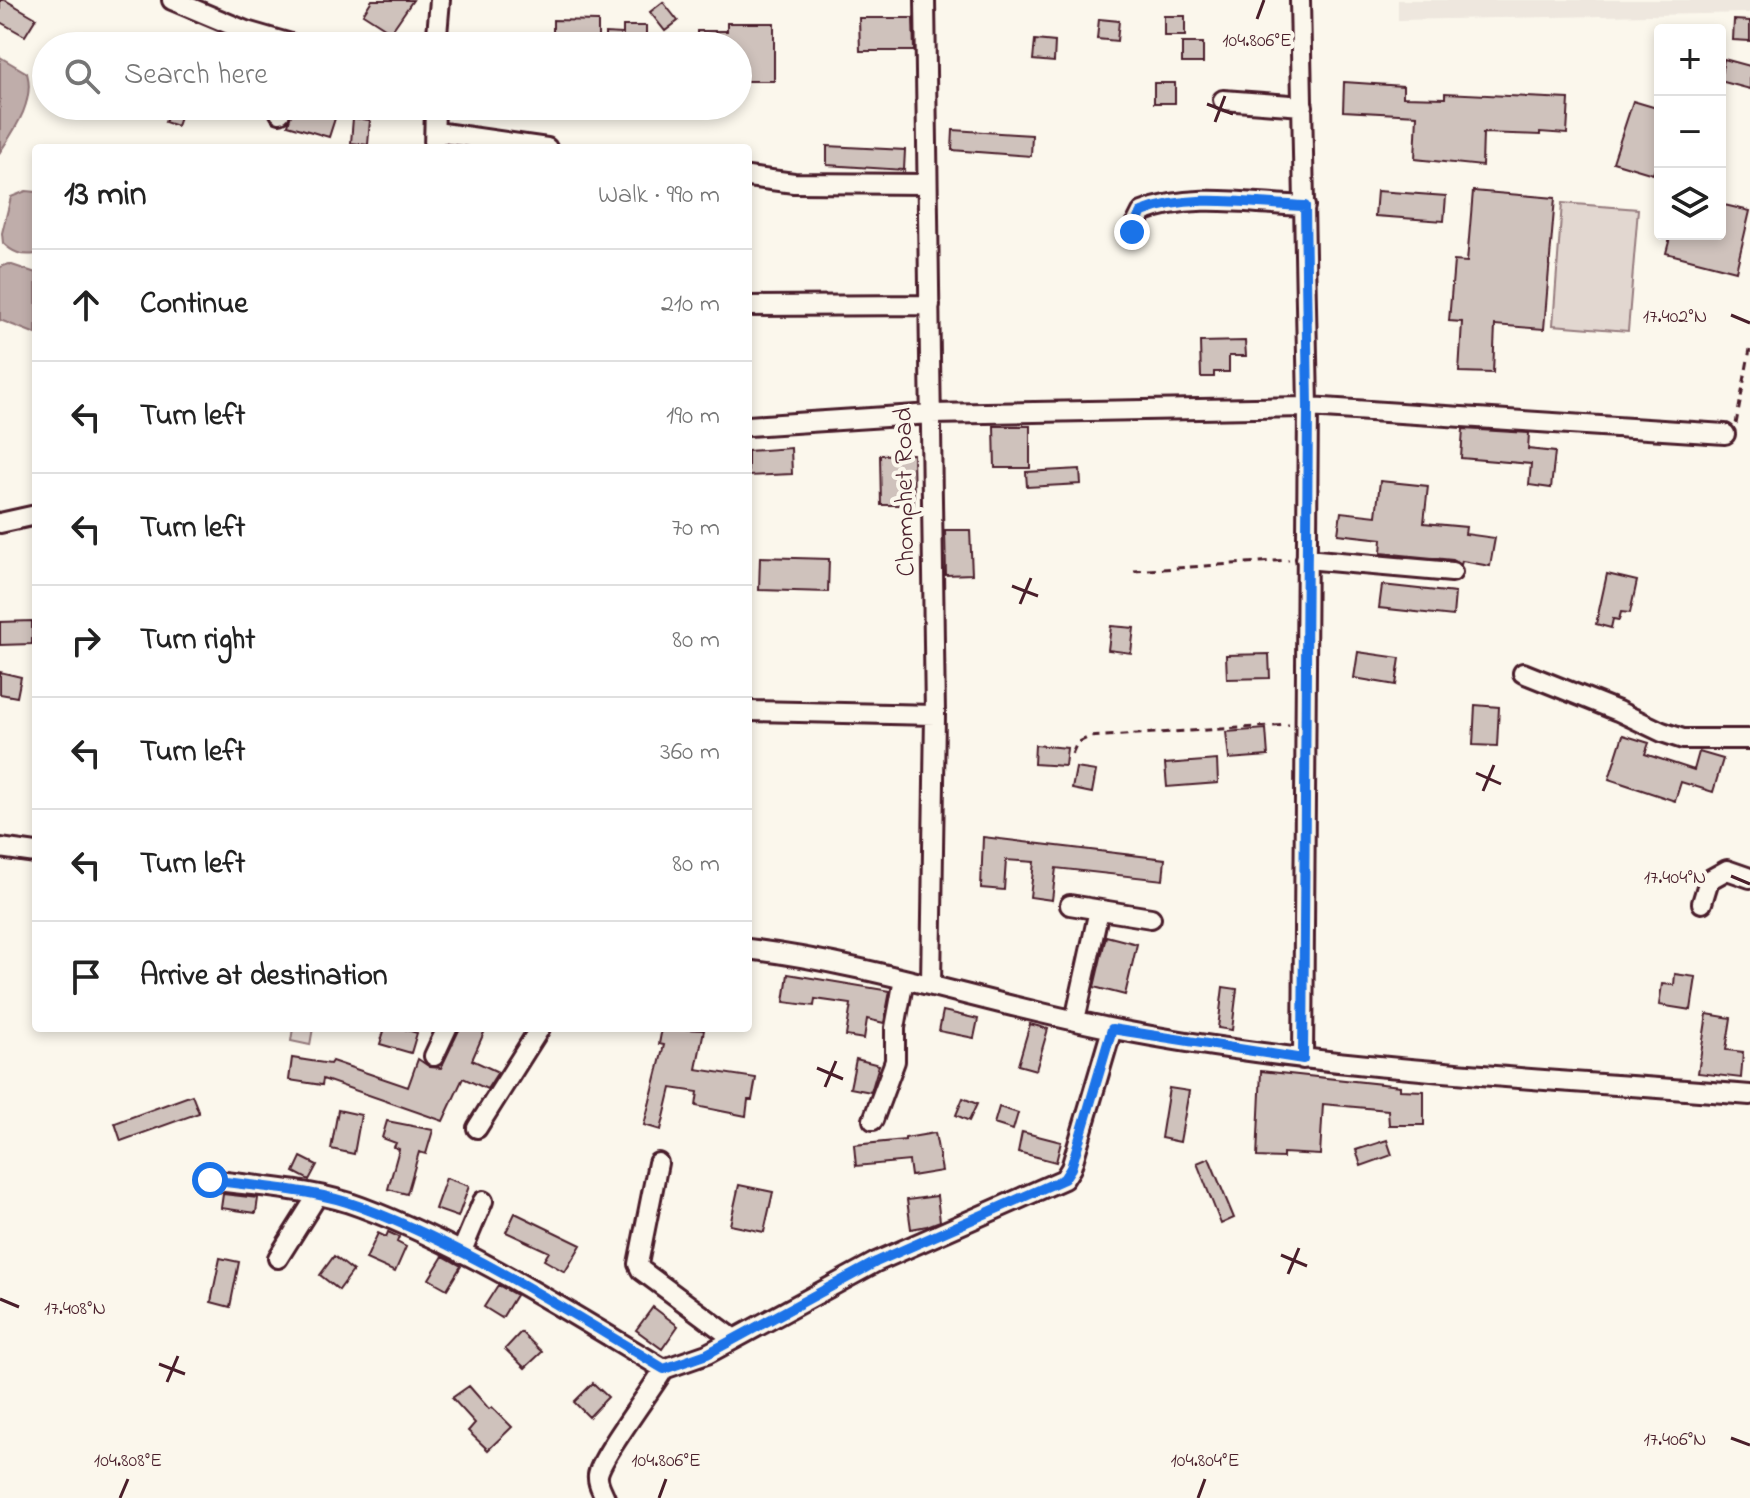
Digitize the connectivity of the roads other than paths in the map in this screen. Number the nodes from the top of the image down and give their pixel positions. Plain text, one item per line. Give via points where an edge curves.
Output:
1 (172, 0) edge
2 (440, 0) edge
3 (925, 0) edge
4 (1300, 0) edge
5 (249, 32) edge
6 (437, 32) edge
7 (1223, 100) dead end
8 (1303, 106) junction
9 (435, 140) edge
10 (491, 144) edge
11 (752, 178) edge
12 (926, 184) junction
13 (1305, 206) junction
14 (1132, 232) dead end
15 (930, 305) junction
16 (752, 306) edge
17 (1308, 407) junction
18 (931, 414) junction
19 (752, 426) edge
20 (1725, 434) road end
21 (32, 516) edge
22 (0, 523) edge
23 (1306, 559) junction
24 (1452, 572) dead end
25 (1523, 673) dead end
26 (752, 711) edge
27 (935, 715) junction
28 (1750, 739) edge
29 (0, 848) edge
30 (32, 852) edge
31 (1750, 878) edge
32 (1702, 903) dead end
33 (1070, 905) dead end
34 (1099, 910) junction
35 (1151, 918) dead end
36 (752, 950) edge
37 (904, 979) junction
38 (931, 984) junction
39 (1075, 1020) junction
40 (1112, 1029) junction
41 (445, 1032) edge
42 (537, 1032) edge
43 (434, 1056) dead end
44 (1303, 1059) junction
45 (1750, 1095) edge
46 (873, 1120) dead end
47 (477, 1128) dead end
48 (658, 1163) dead end
49 (210, 1180) dead end
50 (317, 1196) junction
51 (483, 1201) dead end
52 (461, 1253) junction
53 (278, 1258) dead end
54 (734, 1339) junction
55 (664, 1369) junction
56 (605, 1498) edge

1 - 5 street
2 - 6 street
3 - 12 street, Chomphet Road
4 - 8 street
7 - 8 street
8 - 13 street
9 - 10 street
11 - 12 street
12 - 15 street, Chomphet Road
13 - 14 street via 1161,204 1142,212
13 - 17 street
15 - 16 street
15 - 18 street, Chomphet Road
17 - 18 street
17 - 20 street
17 - 23 street
18 - 19 street
18 - 27 street, Chomphet Road
21 - 22 street
23 - 24 street
23 - 44 street
25 - 28 street via 1683,739
26 - 27 street
27 - 38 street, Chomphet Road
29 - 30 street
31 - 32 street via 1727,870 1709,880
33 - 34 street
34 - 35 street
34 - 39 street
36 - 37 street
37 - 38 street
37 - 46 street via 895,1061
38 - 39 street
39 - 40 street
40 - 44 street
40 - 54 street via 1064,1179 876,1262
41 - 43 street
42 - 47 street
44 - 45 street
48 - 54 street via 638,1264
49 - 50 street
50 - 52 street via 360,1207
50 - 53 street
51 - 52 street
52 - 55 street
54 - 55 street
55 - 56 street via 602,1460 598,1482

